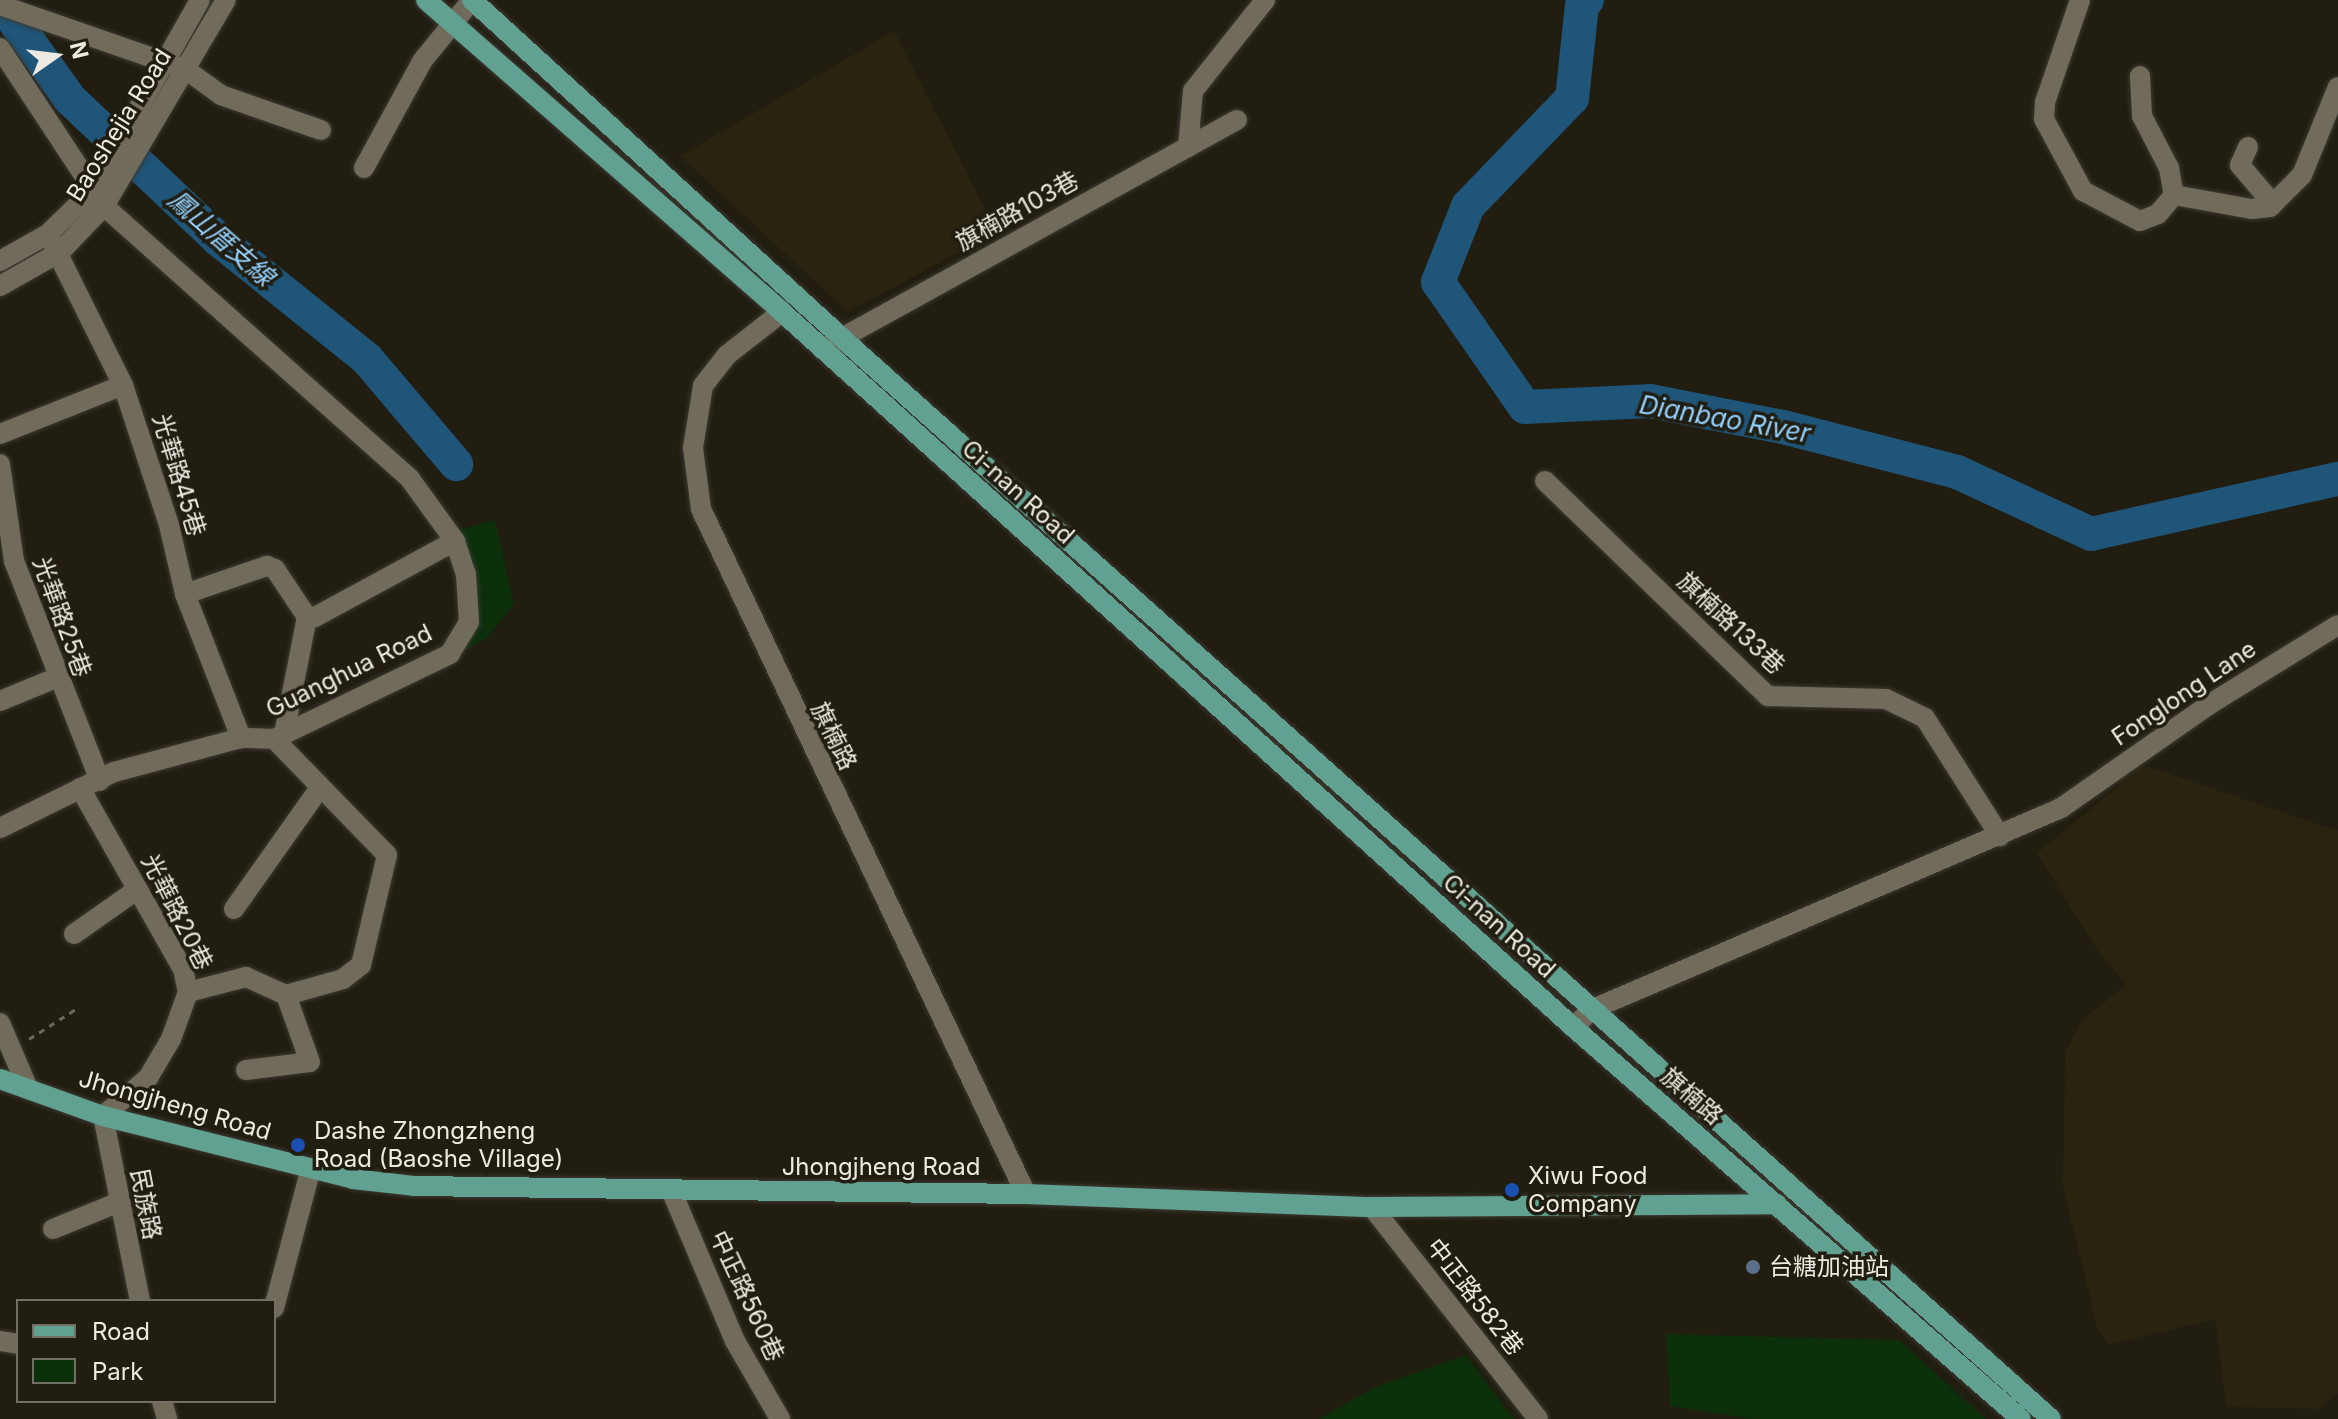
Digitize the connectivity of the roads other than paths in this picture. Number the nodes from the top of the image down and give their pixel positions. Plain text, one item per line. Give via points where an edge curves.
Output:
1 (200, 0) edge
2 (226, 0) edge
3 (426, 0) edge
4 (472, 0) edge
5 (1265, 0) edge
6 (2080, 0) edge
7 (0, 5) edge
8 (452, 23) junction
9 (0, 48) edge
10 (175, 66) junction
11 (2140, 76) dead end
12 (2338, 87) edge
13 (1237, 120) dead end
14 (321, 130) dead end
15 (2331, 135) edge
16 (1188, 147) junction
17 (2248, 147) dead end
18 (364, 168) dead end
19 (2174, 195) junction
20 (98, 199) junction
21 (2273, 204) junction
22 (48, 234) junction
23 (60, 252) junction
24 (0, 261) edge
25 (0, 286) edge
26 (782, 312) junction
27 (843, 337) junction
28 (822, 349) junction
29 (123, 385) junction
30 (0, 434) edge
31 (0, 464) edge
32 (1545, 481) dead end
33 (455, 541) junction
34 (7, 565) edge
35 (185, 594) junction
36 (307, 617) junction
37 (2338, 625) edge
38 (56, 678) junction
39 (0, 701) edge
40 (279, 737) junction
41 (241, 738) junction
42 (100, 781) junction
43 (80, 788) junction
44 (319, 789) junction
45 (0, 828) edge
46 (2000, 836) junction
47 (138, 889) junction
48 (234, 909) dead end
49 (74, 934) dead end
50 (188, 992) junction
51 (286, 995) junction
52 (1593, 1009) junction
53 (0, 1023) edge
54 (1573, 1027) junction
55 (246, 1070) dead end
56 (0, 1079) edge
57 (27, 1086) junction
58 (103, 1116) junction
59 (311, 1168) junction
60 (1790, 1187) junction
61 (672, 1192) junction
62 (1026, 1194) junction
63 (119, 1202) junction
64 (1777, 1204) junction
65 (1372, 1207) junction
66 (53, 1229) dead end
67 (140, 1299) edge
68 (276, 1300) edge
69 (780, 1419) edge
70 (1538, 1419) edge
71 (2021, 1419) edge
72 (2051, 1419) edge

1 - 10 street, Baoshejia Road
2 - 10 street, Baoshejia Road
3 - 8 main road, Ci-nan Road
4 - 8 street
4 - 27 main road, Ci-nan Road
5 - 16 street via 1193,91
6 - 19 street via 2045,102 2048,129 2079,187 2116,211 2140,221 2158,214
7 - 10 street
8 - 18 street via 423,60
8 - 26 main road, Ci-nan Road
9 - 20 street, Guanghua Road
10 - 14 street via 221,95
10 - 20 street, Baoshejia Road
11 - 19 street via 2142,116 2169,168
12 - 15 street
13 - 16 street, 旗楠路103巷
15 - 21 street
16 - 27 street, 旗楠路103巷
17 - 21 street via 2240,165
19 - 21 street via 2252,209
20 - 22 street, Baoshejia Road
20 - 23 street, Baoshejia Road
20 - 33 street, Guanghua Road via 359,429 410,479
22 - 23 street, 光華路45巷
22 - 24 street, Baoshejia Road
23 - 25 street, Baoshejia Road
23 - 29 street, 光華路45巷
26 - 28 main road, Ci-nan Road
26 - 62 street, 旗楠路 via 727,355 703,386 693,448 701,509
27 - 28 street, 旗楠路103巷
27 - 52 main road, Ci-nan Road
28 - 54 main road, Ci-nan Road
29 - 30 street
29 - 35 street, 光華路45巷 via 169,525
31 - 34 street, 光華路25巷
32 - 46 street, 旗楠路133巷 via 1768,696 1886,699 1925,718
33 - 36 street
33 - 40 street, Guanghua Road via 466,574 469,622 450,654
34 - 38 street, 光華路25巷
35 - 36 street via 267,566 275,569
35 - 41 street, 光華路45巷
36 - 40 street
37 - 46 street, Fonglong Lane via 2210,704 2061,808
38 - 39 street
38 - 42 street, 光華路25巷
40 - 41 street, Guanghua Road
40 - 44 street
41 - 42 street, Guanghua Road via 129,767
42 - 43 street, Guanghua Road
43 - 45 street, Guanghua Road
43 - 47 street, 光華路20巷
44 - 48 street
44 - 51 street via 384,849 387,863 361,965 343,979
46 - 52 street
47 - 49 street
47 - 50 street, 光華路20巷 via 183,969
50 - 51 street, 光華路20巷 via 246,977
50 - 58 street via 171,1039 148,1078
51 - 55 street via 310,1062
52 - 54 street
52 - 60 main road, 旗楠路
53 - 57 street
54 - 64 main road, 旗楠路
56 - 57 main road, Jhongjheng Road
57 - 58 main road, Jhongjheng Road
58 - 59 main road, Jhongjheng Road
58 - 63 street, 民族路
59 - 61 main road, Jhongjheng Road via 414,1186
59 - 68 street
60 - 64 main road
60 - 72 main road
61 - 62 main road, Jhongjheng Road
61 - 69 street, 中正路560巷 via 735,1341
62 - 65 main road, Jhongjheng Road
63 - 66 street
63 - 67 street, 民族路
64 - 65 main road, Jhongjheng Road
64 - 71 main road
65 - 70 street, 中正路582巷

